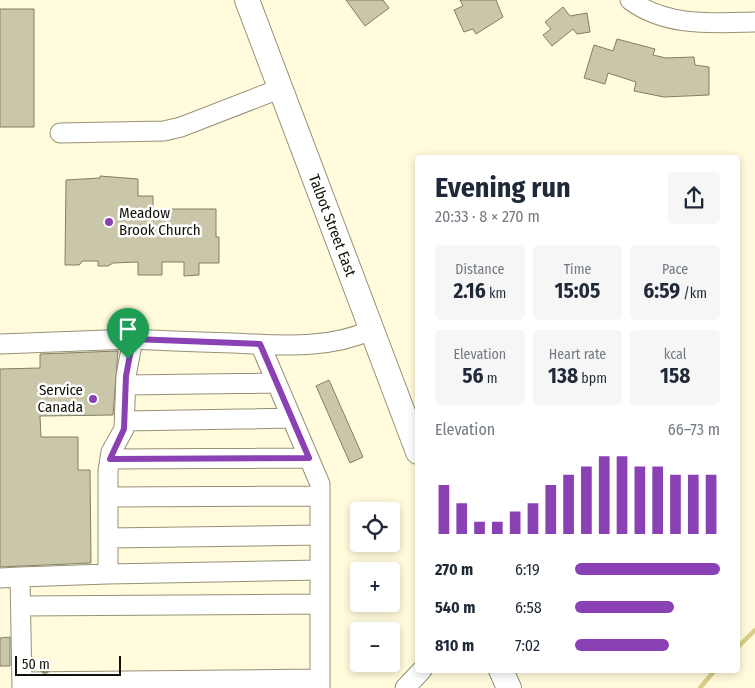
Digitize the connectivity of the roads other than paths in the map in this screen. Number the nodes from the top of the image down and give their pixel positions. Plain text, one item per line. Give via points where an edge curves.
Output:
1 (247, 0) edge
2 (630, 0) edge
3 (755, 22) edge
4 (279, 89) junction
5 (60, 133) dead end
6 (371, 330) junction
7 (133, 339) junction
8 (0, 344) edge
9 (260, 344) junction
10 (276, 382) junction
11 (126, 385) junction
12 (292, 418) junction
13 (125, 421) junction
14 (415, 444) edge
15 (309, 458) junction
16 (110, 459) junction
17 (320, 496) junction
18 (108, 498) junction
19 (320, 534) junction
20 (108, 538) junction
21 (320, 570) junction
22 (108, 574) junction
23 (0, 578) edge
24 (20, 578) junction
25 (320, 604) junction
26 (21, 606) junction
27 (419, 673) edge
28 (503, 673) edge
29 (320, 684) edge
30 (22, 685) edge
31 (405, 688) edge
32 (509, 688) edge

1 - 4 main road, Talbot Street East
2 - 3 street via 649,12 675,19 707,23
4 - 5 street via 164,131
4 - 6 main road, Talbot Street East
6 - 9 street via 334,342
6 - 14 main road, Talbot Street East
7 - 8 street
7 - 9 street
7 - 11 street
9 - 10 street
10 - 11 street
10 - 12 street
11 - 13 street
12 - 13 street
12 - 15 street
13 - 16 street
15 - 16 street
15 - 17 street via 320,484
16 - 18 street
17 - 18 street
17 - 19 street
18 - 20 street
19 - 20 street
19 - 21 street
20 - 22 street
21 - 22 street
21 - 25 street
22 - 24 street
23 - 24 street
24 - 26 street
25 - 26 street
25 - 29 street
26 - 30 street
27 - 31 street
28 - 32 main road
29 - 30 street

